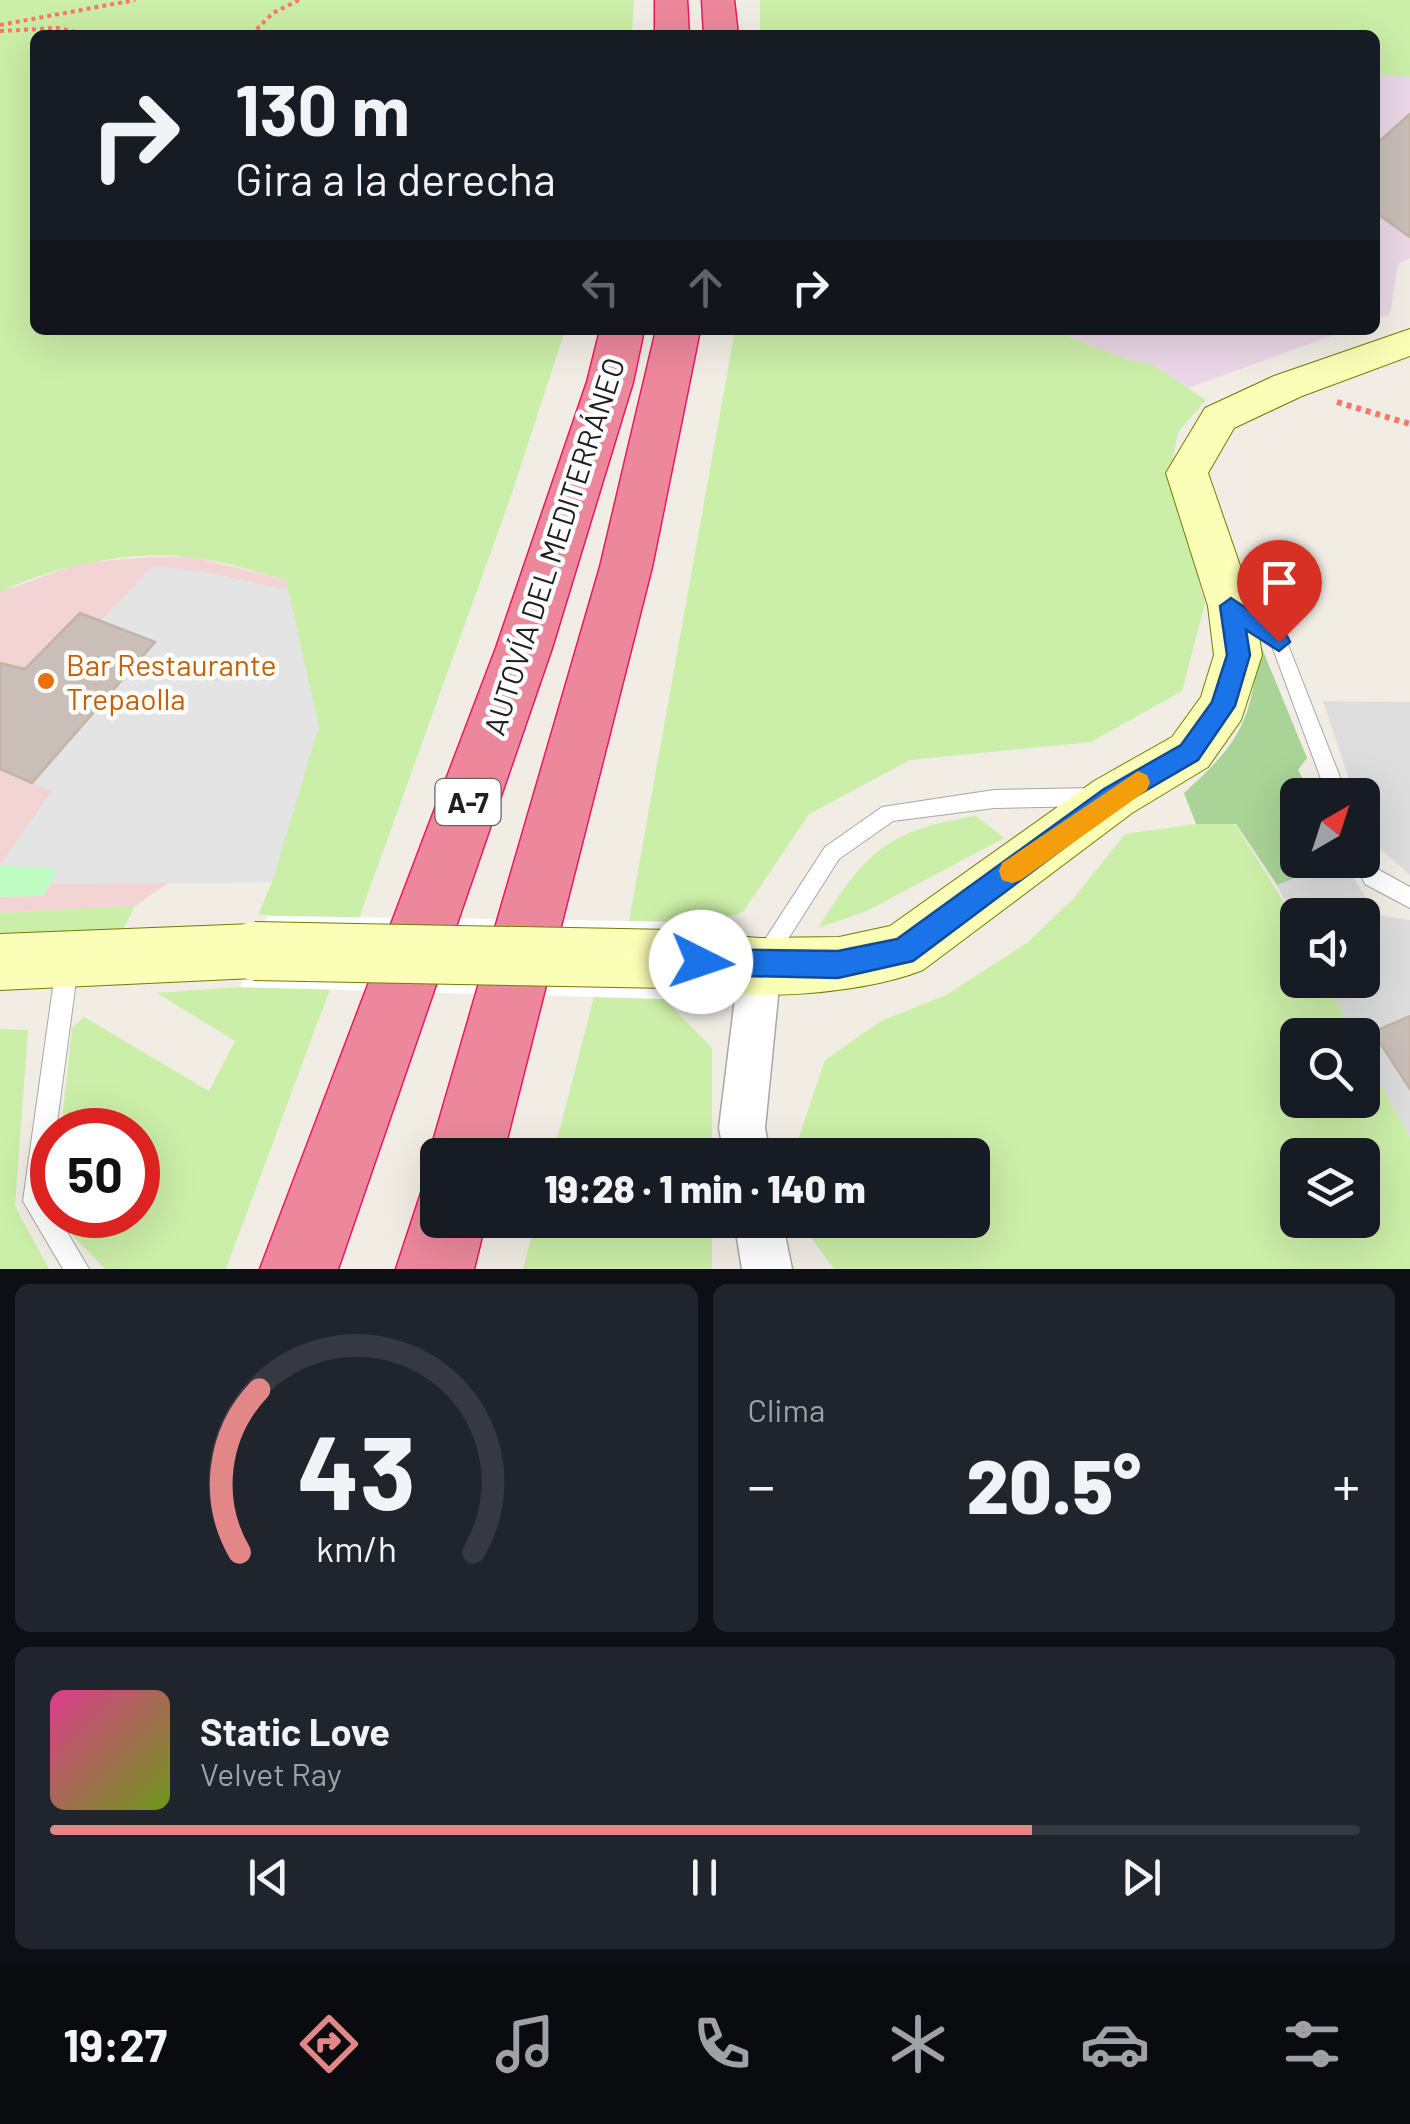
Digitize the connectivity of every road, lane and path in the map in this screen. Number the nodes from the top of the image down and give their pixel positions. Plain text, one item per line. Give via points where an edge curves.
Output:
1 (135, 0) edge
2 (299, 0) edge
3 (671, 0) edge
4 (718, 0) edge
5 (0, 28) edge
6 (67, 30) edge
7 (256, 30) edge
8 (672, 30) edge
9 (721, 30) edge
10 (621, 335) edge
11 (677, 335) edge
12 (1410, 342) edge
13 (1288, 386) junction
14 (1410, 424) edge
15 (1231, 606) junction
16 (1331, 778) edge
17 (1112, 797) junction
18 (1374, 878) edge
19 (1410, 898) edge
20 (68, 960) junction
21 (0, 962) edge
22 (760, 966) junction
23 (471, 1138) edge
24 (743, 1138) edge
25 (443, 1238) edge
26 (761, 1238) edge
27 (77, 1269) edge
28 (299, 1269) edge
29 (435, 1269) edge
30 (767, 1269) edge

1 - 5 path
2 - 7 path
3 - 8 highway
4 - 9 highway
5 - 6 path
10 - 28 highway, AUTOVÍA DEL MEDITERRÁNEO / A-7 via 524,648
11 - 23 highway, AUTOVÍA DEL MEDITERRÁNEO via 626,566
12 - 13 main road
13 - 14 path
13 - 15 main road via 1219,418 1187,474
15 - 16 lane via 1279,642
15 - 17 main road via 1238,655 1223,706 1190,752
17 - 22 main road via 903,951 838,965
17 - 22 lane via 994,800 889,813 832,853
18 - 19 lane
20 - 21 main road
20 - 22 main road, bridge via 254,950
20 - 27 lane via 35,1201
22 - 24 street
25 - 29 highway
26 - 30 street

